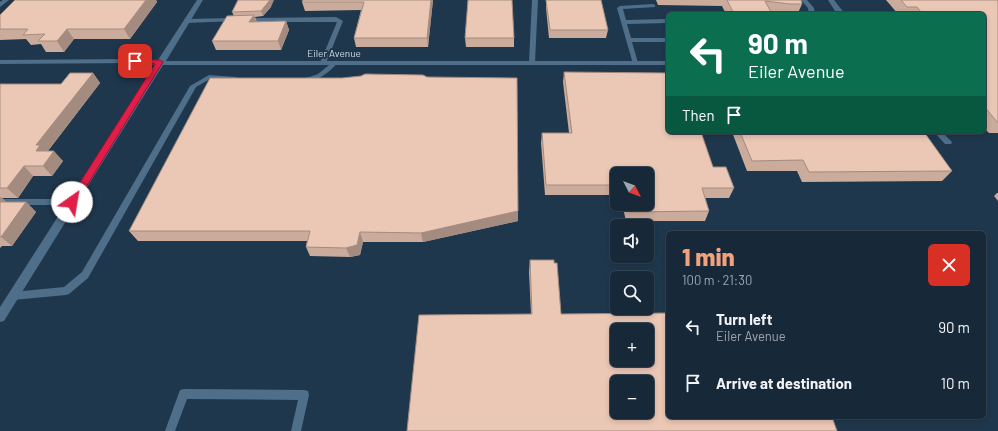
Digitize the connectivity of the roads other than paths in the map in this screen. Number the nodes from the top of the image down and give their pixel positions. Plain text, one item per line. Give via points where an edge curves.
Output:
1 (6, 0) edge
2 (200, 0) edge
3 (535, 0) edge
4 (804, 0) edge
5 (831, 0) edge
6 (0, 5) edge
7 (653, 6) dead end
8 (812, 12) edge
9 (840, 12) edge
10 (666, 20) edge
11 (187, 21) junction
12 (624, 22) junction
13 (629, 40) junction
14 (666, 40) edge
15 (0, 62) edge
16 (160, 62) junction
17 (532, 62) junction
18 (323, 63) junction
19 (334, 63) junction
20 (635, 63) junction
21 (666, 63) edge
22 (244, 79) edge
23 (292, 80) edge
24 (940, 134) edge
25 (948, 142) dead end
26 (0, 202) edge
27 (72, 202) junction
28 (13, 296) junction
29 (0, 317) edge
30 (170, 431) edge
31 (296, 431) edge

1 - 6 lane
2 - 11 street
3 - 17 lane
4 - 8 lane
5 - 9 street
7 - 12 lane via 620,8
10 - 12 lane
11 - 16 street
11 - 18 lane via 336,19 340,21
12 - 13 lane
13 - 14 lane
13 - 20 lane
15 - 16 street, Eiler Avenue
16 - 18 street, Eiler Avenue
16 - 27 street
17 - 19 street, Eiler Avenue
17 - 20 street, Eiler Avenue
18 - 19 street, Eiler Avenue
19 - 23 lane via 331,68 307,80
20 - 21 street, Eiler Avenue
22 - 28 lane via 209,77 193,86 85,275 66,291
24 - 25 lane
26 - 27 lane
27 - 28 street
28 - 29 street
30 - 31 lane via 184,394 304,395

